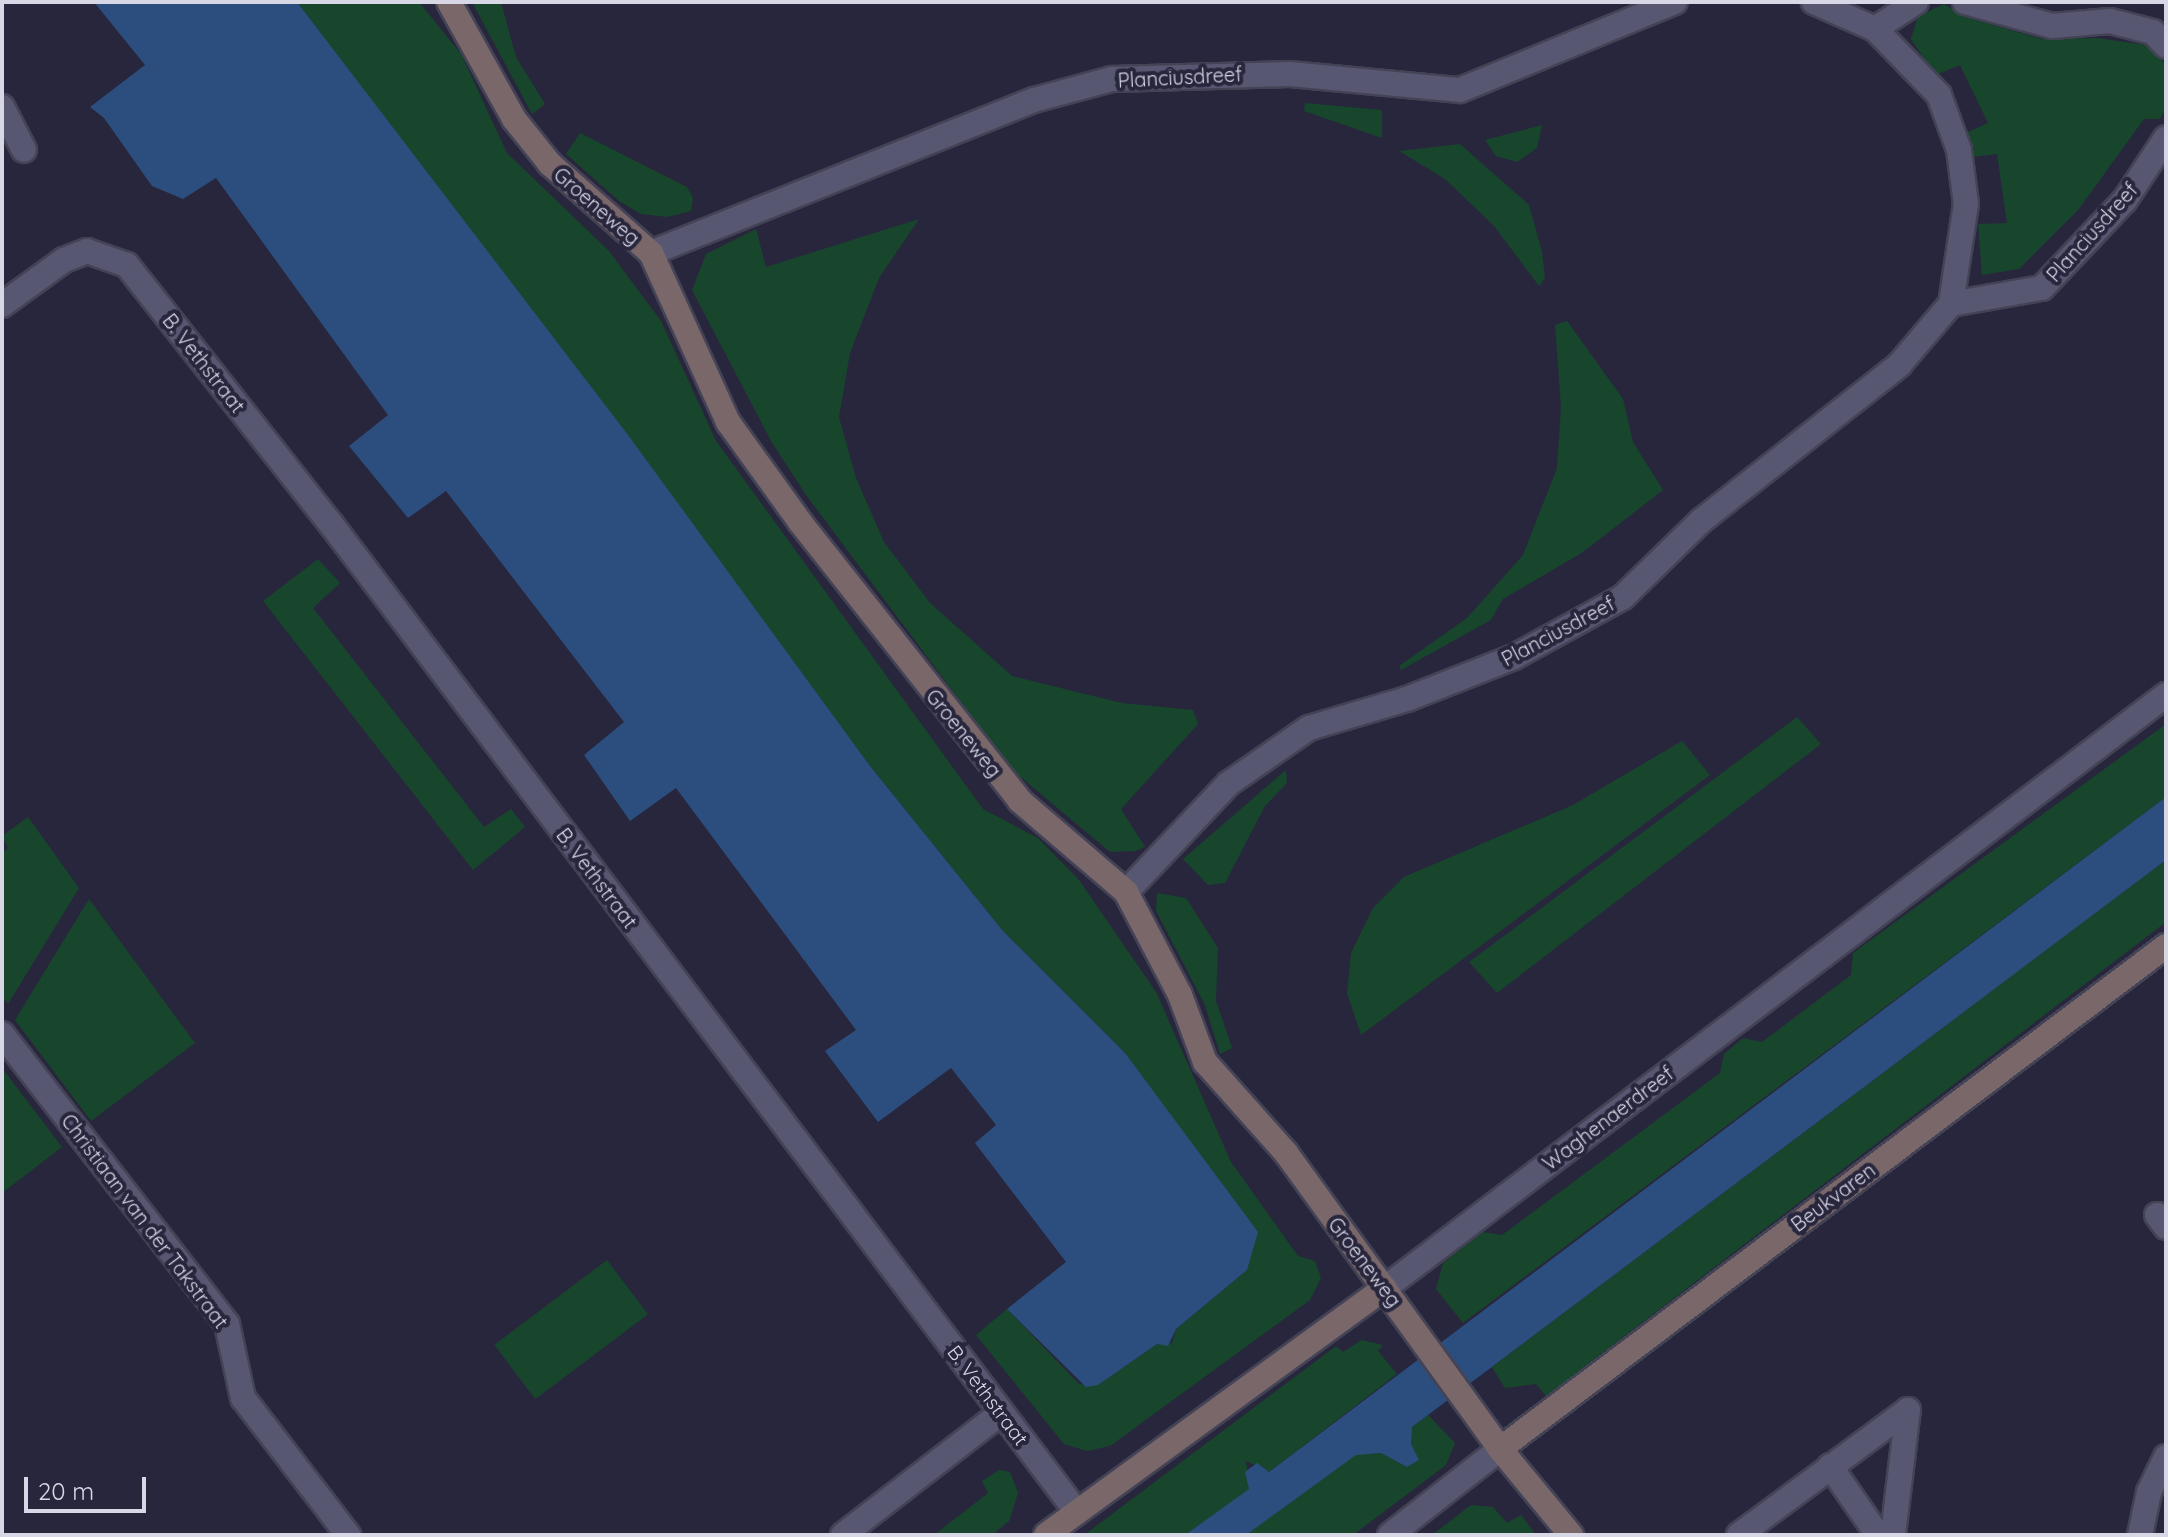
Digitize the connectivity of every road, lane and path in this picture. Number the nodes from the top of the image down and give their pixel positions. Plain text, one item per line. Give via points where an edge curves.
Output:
1 (449, 2) edge
2 (1675, 2) edge
3 (1814, 2) edge
4 (1916, 2) edge
5 (1965, 2) edge
6 (1875, 29) junction
7 (2166, 46) edge
8 (2, 107) edge
9 (2166, 138) edge
10 (24, 150) dead end
11 (651, 253) junction
12 (1951, 304) junction
13 (2, 305) edge
14 (2166, 695) edge
15 (1126, 892) junction
16 (2166, 946) edge
17 (2, 1034) edge
18 (1385, 1288) junction
19 (1001, 1413) junction
20 (1500, 1449) junction
21 (2166, 1457) edge
22 (1830, 1466) junction
23 (1076, 1511) junction
24 (348, 1535) edge
25 (843, 1535) edge
26 (1046, 1535) edge
27 (1390, 1535) edge
28 (1571, 1535) edge
29 (1739, 1535) edge
30 (1878, 1535) edge
31 (1893, 1535) edge
32 (2140, 1535) edge

1 - 11 street, Groeneweg via 514,119 541,152
2 - 11 street, Planciusdreef via 1460,90 1290,74 1199,72 1112,79 1034,100
3 - 6 street
4 - 6 street
5 - 7 street via 2052,26 2110,21 2153,32
6 - 12 street via 1939,95 1959,150 1966,204
8 - 10 street
9 - 12 street, Planciusdreef via 2125,200 2042,288
11 - 15 street, Groeneweg via 728,422 854,595 1020,801
12 - 15 street, Planciusdreef via 1899,365 1701,521 1623,597 1514,657 1407,699 1309,728 1228,784
13 - 19 street, B. Vethstraat via 64,260 87,251 127,265 331,524
14 - 18 street, Waghenaerdreef
15 - 18 street, Groeneweg via 1180,995 1205,1062 1286,1153
16 - 20 street, Beukvaren
17 - 24 street, Christiaan van der Takstraat via 227,1324 243,1398
18 - 20 street, Groeneweg
18 - 23 street, Waghenaerdreef
19 - 23 street, B. Vethstraat
19 - 25 street
20 - 27 street
20 - 28 street, Groeneweg
21 - 32 street via 2149,1492
22 - 29 street
22 - 30 street
22 - 31 street via 1908,1410
23 - 26 street, Waghenaerdreef

